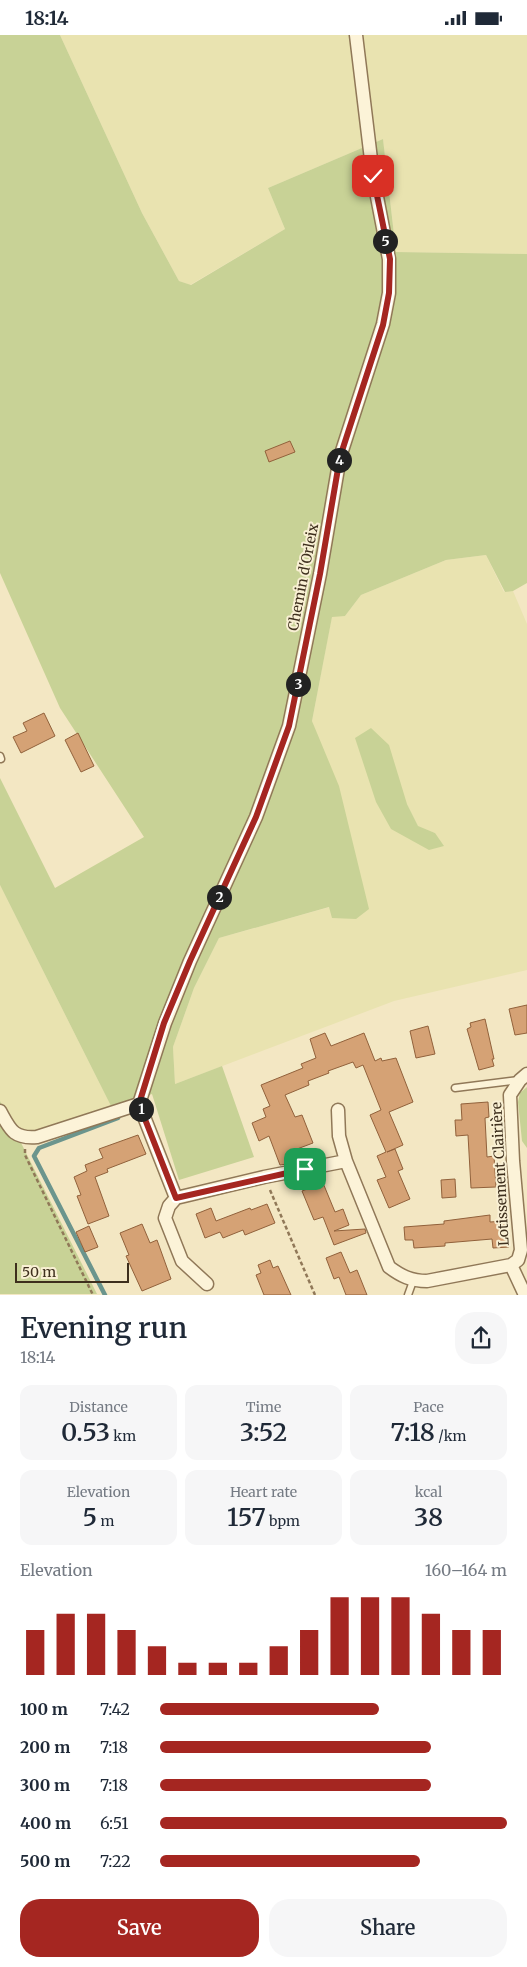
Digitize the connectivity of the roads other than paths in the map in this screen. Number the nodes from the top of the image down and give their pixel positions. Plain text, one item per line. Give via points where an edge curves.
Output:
1 (356, 35) edge
2 (523, 1077) edge
3 (455, 1088) dead end
4 (139, 1104) junction
5 (338, 1110) dead end
6 (0, 1111) edge
7 (346, 1161) junction
8 (176, 1198) junction
9 (511, 1265) junction
10 (413, 1281) junction
11 (207, 1284) dead end
12 (408, 1295) edge
13 (524, 1295) edge

1 - 4 street, Chemin d'Orleix via 373,176 390,259 389,293 383,325 340,457 289,726 256,817 164,1023
2 - 3 lane
2 - 9 street, Lotissement Clairière via 510,1095 520,1250 518,1259
4 - 6 street via 37,1137 24,1138 10,1129
4 - 8 street
5 - 7 street via 339,1136
7 - 8 street
7 - 10 street via 389,1267
8 - 11 street via 164,1218 182,1261
9 - 10 street, Lotissement Clairière
9 - 13 street, Lotissement Clairière
10 - 12 lane

